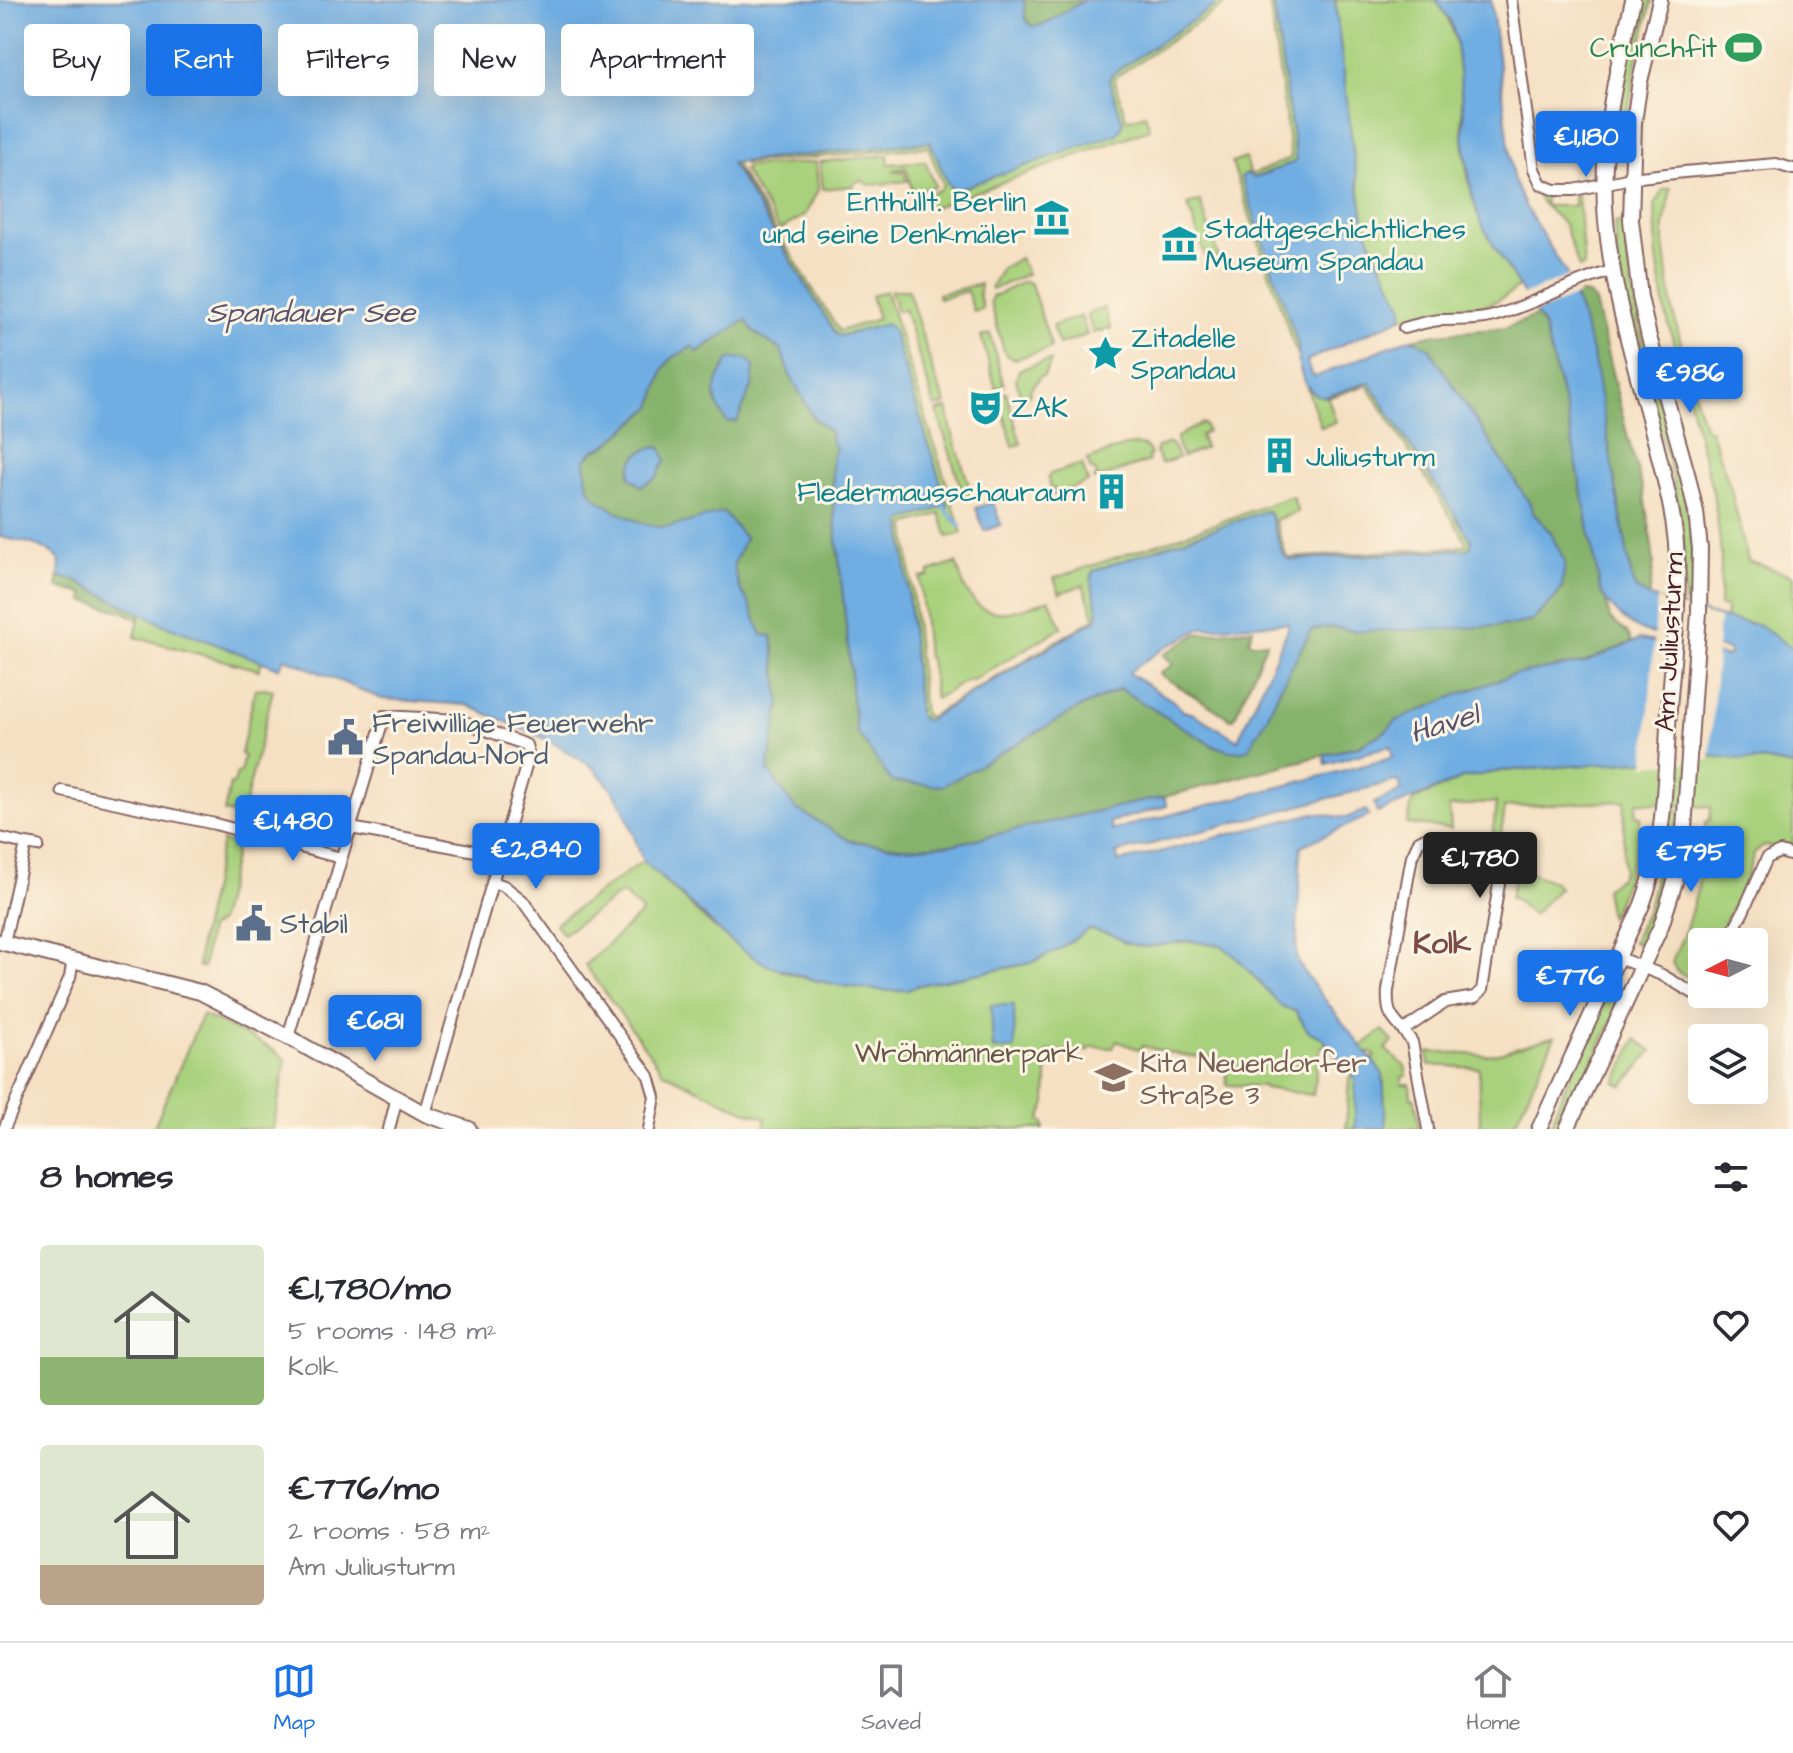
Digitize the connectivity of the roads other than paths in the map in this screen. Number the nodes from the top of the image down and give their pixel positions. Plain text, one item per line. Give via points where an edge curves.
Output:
1 (1511, 0) edge
2 (1633, 0) edge
3 (1660, 0) edge
4 (1793, 169) edge
5 (1631, 178) junction
6 (1605, 184) junction
7 (1612, 271) junction
8 (1404, 328) dead end
9 (62, 791) dead end
10 (351, 828) junction
11 (0, 838) edge
12 (26, 844) junction
13 (38, 846) dead end
14 (1793, 856) edge
15 (500, 857) junction
16 (341, 858) junction
17 (493, 882) junction
18 (1734, 928) edge
19 (2, 942) edge
20 (1619, 958) junction
21 (73, 959) junction
22 (1642, 969) junction
23 (1688, 988) edge
24 (1404, 1030) junction
25 (288, 1037) junction
26 (397, 1097) junction
27 (425, 1114) junction
28 (4, 1129) edge
29 (389, 1129) edge
30 (469, 1129) edge
31 (649, 1129) edge
32 (1428, 1129) edge
33 (1539, 1129) edge
34 (1567, 1129) edge

1 - 6 street via 1534,169 1541,184 1574,190
2 - 6 main road, Am Juliusturm via 1609,117
3 - 5 main road, Am Juliusturm via 1640,81
4 - 5 street via 1776,164
5 - 6 street
5 - 22 main road, Am Juliusturm via 1640,297 1696,512 1701,565 1681,851 1661,926
6 - 7 main road, Am Juliusturm
7 - 8 street via 1486,318
7 - 20 main road, Am Juliusturm via 1674,521 1678,573 1661,827 1653,871
9 - 16 street
10 - 15 street
10 - 15 street via 384,716 459,720 526,745 529,756
10 - 16 street
11 - 12 street
12 - 13 street
12 - 19 street
14 - 18 street via 1780,852 1767,858
15 - 17 street
16 - 25 street
17 - 27 street
17 - 31 street via 522,900 649,1076 655,1097
19 - 21 main road
20 - 22 street
20 - 33 main road, Am Juliusturm
21 - 25 main road via 200,992
21 - 28 street
22 - 23 street
22 - 34 main road, Am Juliusturm
24 - 24 street via 1389,1012 1388,990 1419,841 1427,837 1491,845 1503,859 1482,990 1475,997 1445,1002
24 - 32 street via 1412,1042
25 - 26 main road
26 - 27 main road
26 - 29 street
27 - 30 main road

